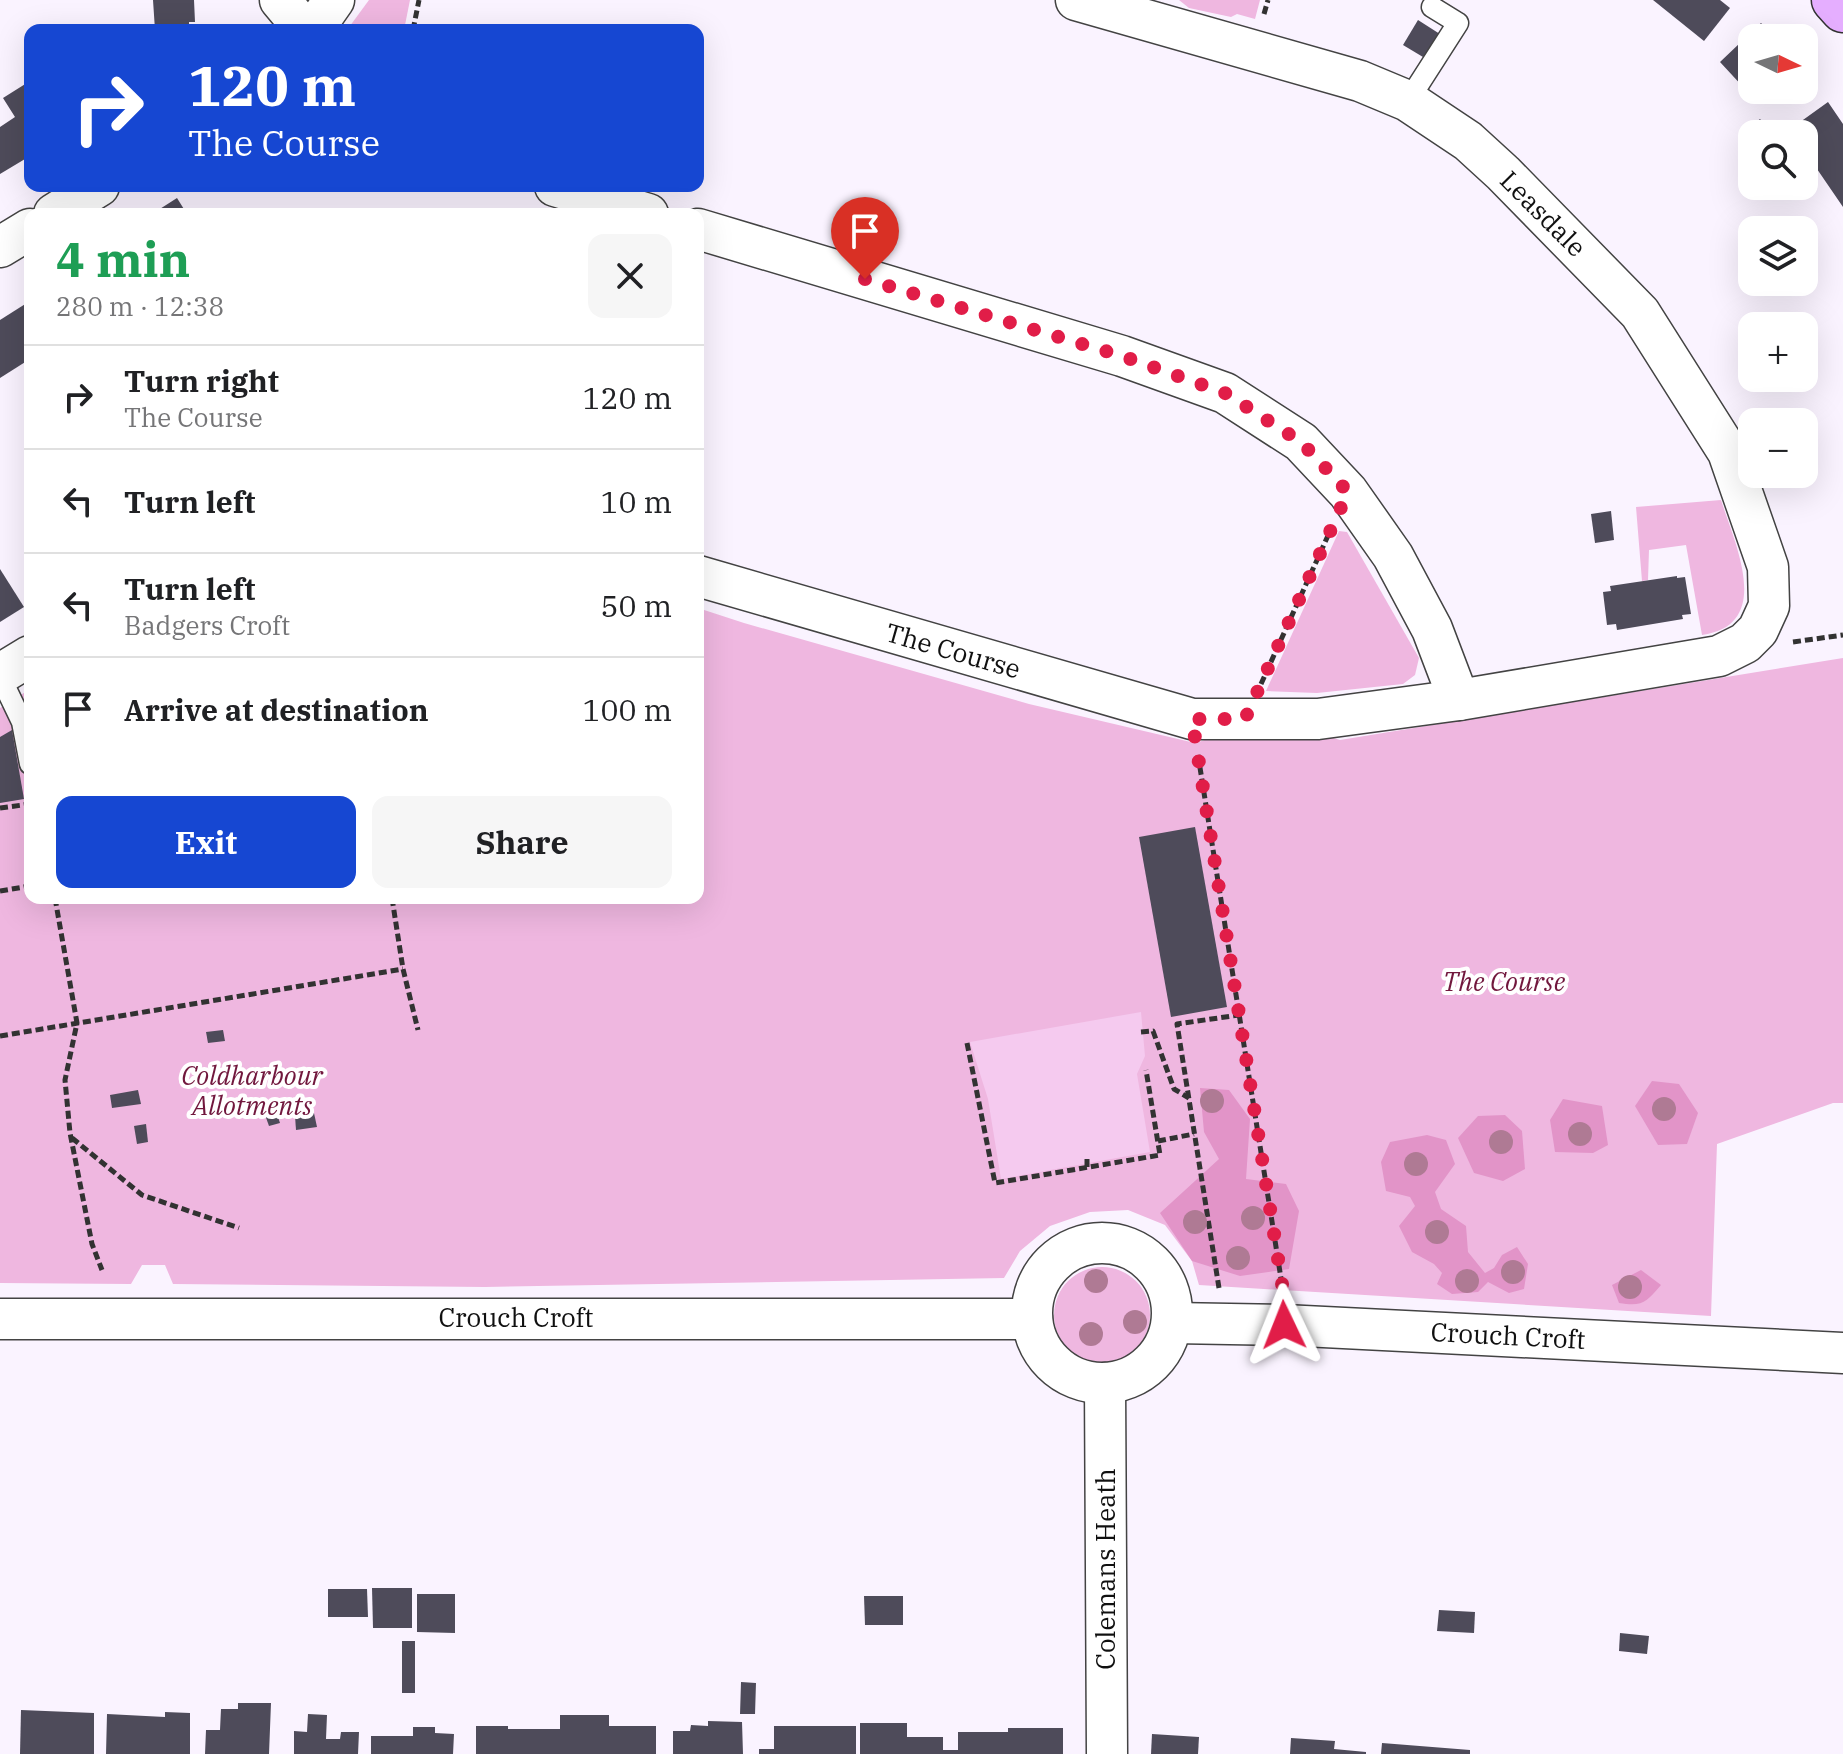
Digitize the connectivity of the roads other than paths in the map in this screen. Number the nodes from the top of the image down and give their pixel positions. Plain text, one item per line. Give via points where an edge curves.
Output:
1 (280, 0) edge
2 (334, 0) edge
3 (1076, 0) edge
4 (1834, 0) edge
5 (1432, 7) dead end
6 (1843, 10) edge
7 (300, 24) edge
8 (317, 24) edge
9 (1408, 101) junction
10 (89, 192) edge
11 (575, 192) edge
12 (64, 208) edge
13 (628, 208) edge
14 (704, 231) edge
15 (24, 233) edge
16 (0, 247) edge
17 (704, 578) edge
18 (1732, 651) joint
19 (24, 660) edge
20 (0, 675) edge
21 (1459, 700) junction
22 (24, 732) edge
23 (0, 1319) edge
24 (1032, 1319) junction
25 (1173, 1323) junction
26 (1843, 1353) edge
27 (1105, 1383) junction
28 (1107, 1754) edge

1 - 7 street
2 - 8 street
3 - 9 street, Leasdale via 1360,81
4 - 6 street
5 - 9 lane via 1458,23
9 - 18 street, Leasdale via 1492,162 1640,313 1728,452 1768,567 1770,589 1766,617
10 - 12 street
11 - 13 street
14 - 21 street via 1122,356 1225,393 1301,442 1348,492 1393,556 1426,617
15 - 16 street
17 - 21 street, The Course via 1192,719 1318,719
18 - 21 street, The Course
19 - 20 street
20 - 22 lane
23 - 24 street, Crouch Croft
24 - 25 street via 1034,1294 1044,1272 1085,1244 1109,1242 1133,1249 1153,1264 1167,1284
24 - 27 street via 1038,1345 1052,1364 1073,1378
25 - 26 street, Crouch Croft
25 - 27 street via 1165,1347 1150,1366 1130,1379
27 - 28 street, Colemans Heath

